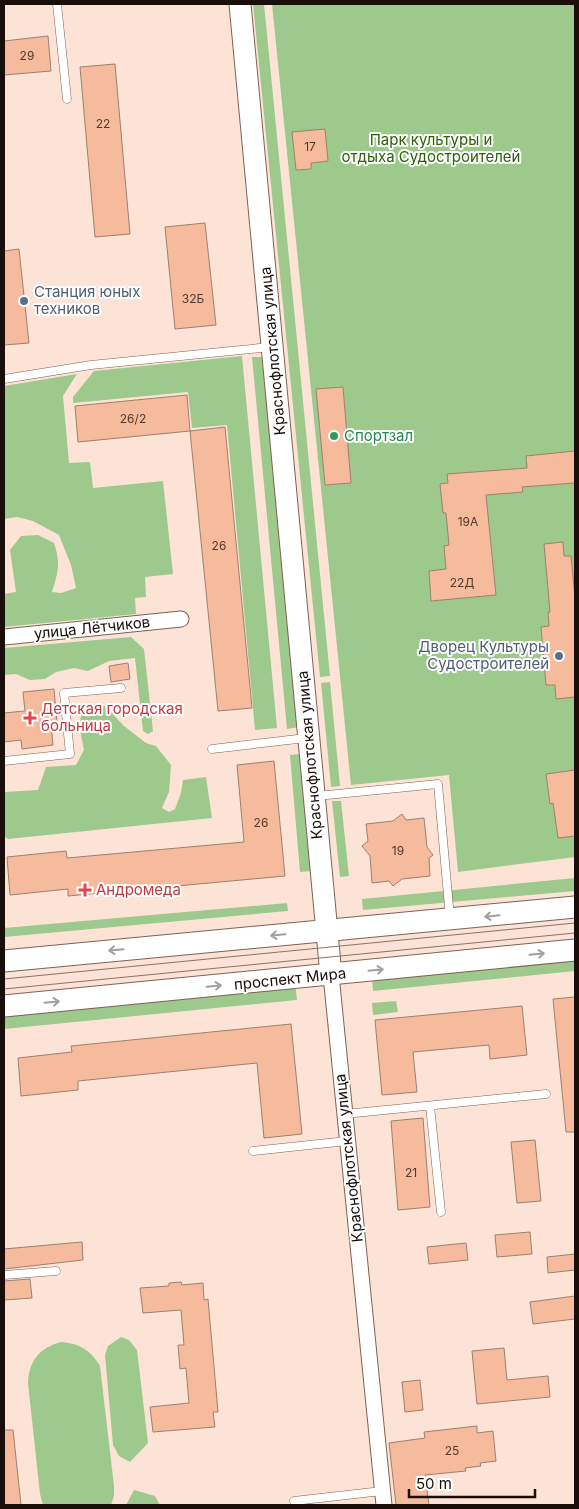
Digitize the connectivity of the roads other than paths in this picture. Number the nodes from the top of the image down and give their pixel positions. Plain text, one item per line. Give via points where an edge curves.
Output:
1 (57, 4) edge
2 (240, 4) edge
3 (67, 98) dead end
4 (272, 347) junction
5 (4, 379) edge
6 (181, 619) dead end
7 (4, 637) edge
8 (120, 688) dead end
9 (308, 737) junction
10 (212, 749) dead end
11 (4, 761) edge
12 (314, 797) junction
13 (575, 907) edge
14 (450, 920) junction
15 (326, 930) junction
16 (575, 950) edge
17 (4, 961) edge
18 (331, 975) junction
19 (4, 1006) edge
20 (546, 1094) dead end
21 (430, 1106) junction
22 (344, 1114) junction
23 (347, 1141) junction
24 (253, 1151) dead end
25 (440, 1212) dead end
26 (56, 1271) dead end
27 (4, 1275) edge
28 (383, 1498) edge
29 (294, 1500) dead end

1 - 3 lane
2 - 4 main road, Краснофлотская улица
4 - 5 lane via 91,365
4 - 9 main road, Краснофлотская улица
6 - 7 street, улица Лётчиков
8 - 11 lane via 64,693 70,754
9 - 10 lane
9 - 12 main road, Краснофлотская улица
12 - 14 lane via 438,784
12 - 15 main road, Краснофлотская улица
13 -> 14 main road
14 - 15 main road
15 -> 17 main road
15 - 18 main road, Краснофлотская улица
18 -> 16 main road, проспект Мира
19 -> 18 main road, проспект Мира
18 - 22 street, Краснофлотская улица
20 - 21 lane
21 - 22 lane
21 - 25 lane
22 - 23 street, Краснофлотская улица
23 - 24 lane
23 - 28 street, Краснофлотская улица
26 - 27 lane
28 - 29 lane

